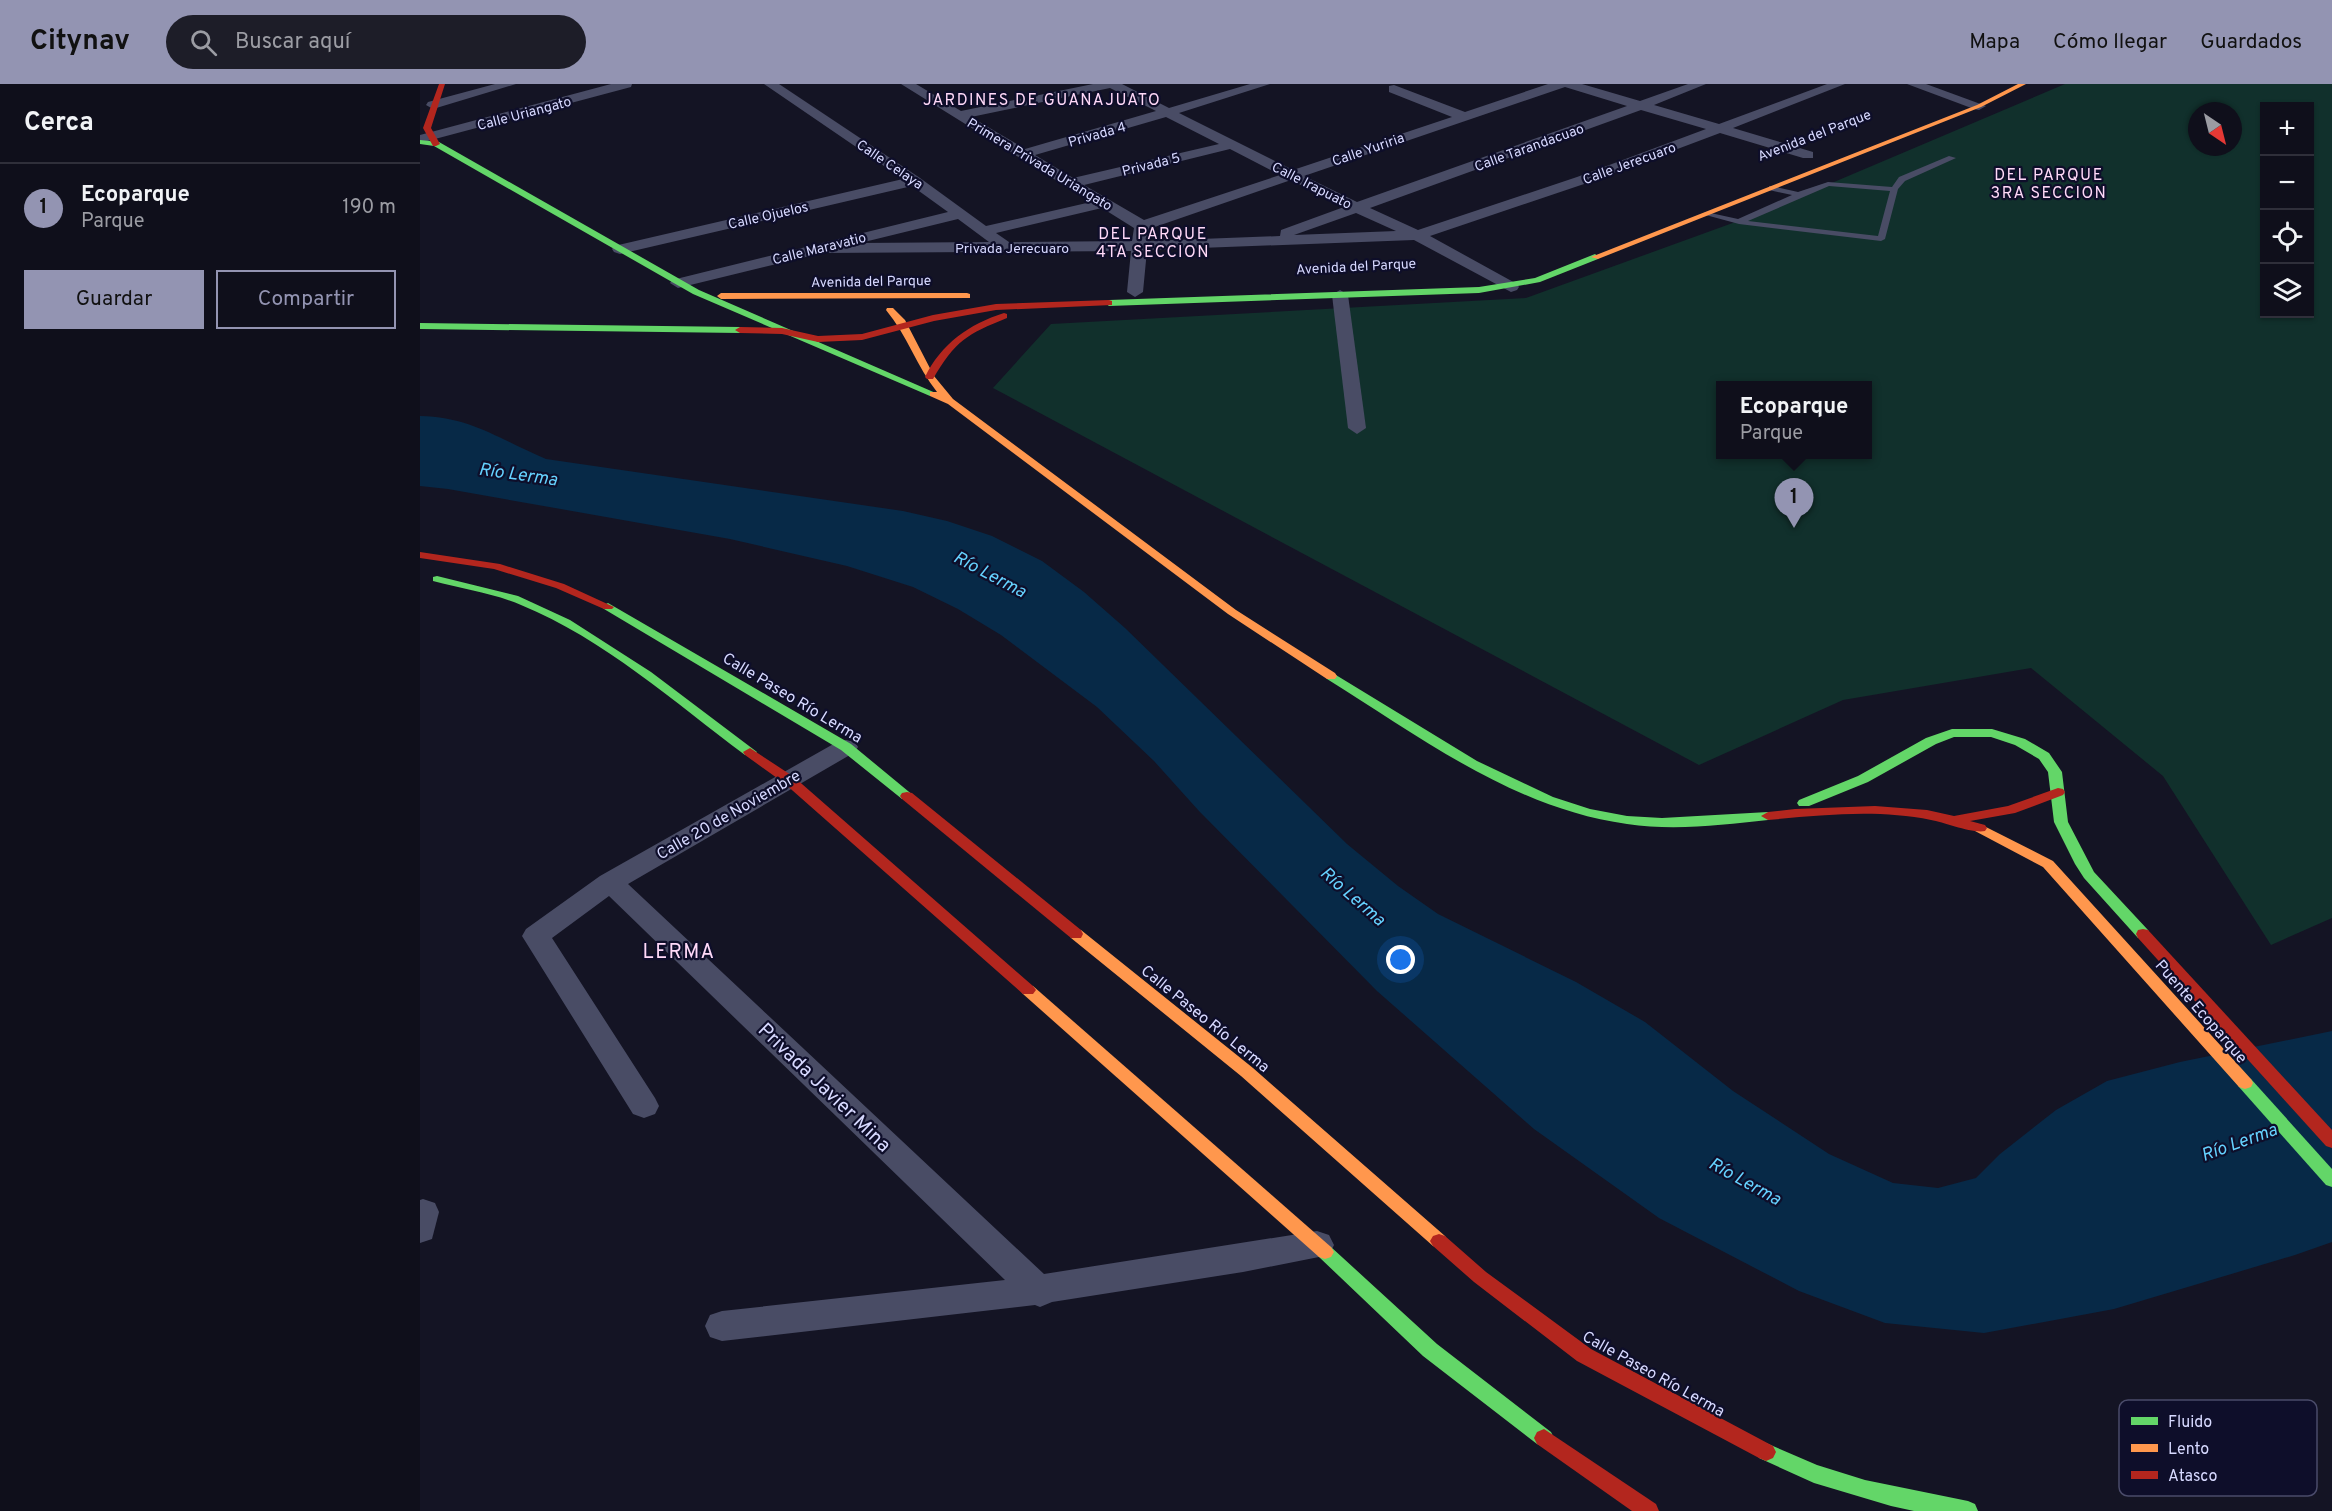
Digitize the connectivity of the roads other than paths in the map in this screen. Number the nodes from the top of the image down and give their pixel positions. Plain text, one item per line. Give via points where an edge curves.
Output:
1 (442, 84) edge
2 (510, 84) edge
3 (626, 84) edge
4 (770, 84) edge
5 (909, 84) edge
6 (1112, 84) edge
7 (1264, 84) edge
8 (1561, 84) edge
9 (1568, 84) edge
10 (1700, 84) edge
11 (1839, 84) edge
12 (1913, 84) edge
13 (2023, 84) edge
14 (1394, 89) dead end
15 (1973, 89) dead end
16 (1954, 98) junction
17 (433, 105) junction
18 (1644, 105) junction
19 (1936, 105) dead end
20 (1979, 106) junction
21 (1169, 113) junction
22 (959, 115) junction
23 (1465, 117) junction
24 (1723, 129) junction
25 (427, 140) edge
26 (1231, 145) junction
27 (1814, 153) joint
28 (1024, 154) junction
29 (1952, 158) dead end
30 (1787, 164) dead end
31 (1292, 175) junction
32 (915, 181) junction
33 (1072, 183) junction
34 (1772, 188) junction
35 (1894, 189) junction
36 (1799, 195) junction
37 (1105, 203) junction
38 (1356, 208) junction
39 (960, 214) junction
40 (1706, 214) junction
41 (1739, 222) junction
42 (1142, 226) junction
43 (983, 231) junction
44 (1417, 235) junction
45 (1263, 241) junction
46 (1140, 246) junction
47 (822, 248) junction
48 (1007, 248) junction
49 (620, 249) junction
50 (1512, 269) dead end
51 (1487, 275) junction
52 (678, 282) junction
53 (1511, 287) junction
54 (696, 292) junction
55 (1135, 292) junction
56 (1340, 295) junction
57 (860, 298) junction
58 (1049, 305) junction
59 (813, 311) dead end
60 (796, 319) dead end
61 (420, 326) edge
62 (903, 326) junction
63 (782, 332) junction
64 (930, 377) junction
65 (951, 402) junction
66 (1357, 428) dead end
67 (420, 555) edge
68 (420, 576) edge
69 (846, 747) junction
70 (1871, 775) junction
71 (789, 780) junction
72 (2058, 792) junction
73 (1895, 809) junction
74 (1756, 818) junction
75 (1951, 818) junction
76 (610, 882) junction
77 (644, 1106) dead end
78 (2332, 1141) edge
79 (2332, 1180) edge
80 (1317, 1245) junction
81 (1040, 1292) junction
82 (722, 1326) dead end
83 (1649, 1511) edge
84 (1968, 1511) edge

1 - 17 street
2 - 17 street
3 - 25 street, Calle Uriangato
4 - 32 street, Calle Celaya
5 - 22 street, Primera Privada Uriangato
6 - 21 street, Calle Irapuato
6 - 22 street
7 - 21 street, Privada 4
8 - 23 street, Calle Yuriria
9 - 18 street
10 - 18 street, Calle Tarandacuao
11 - 24 street, Calle Jerecuaro
12 - 16 street
13 - 20 street, Avenida del Parque
14 - 23 street
15 - 16 street
16 - 19 street
16 - 20 street
17 - 25 street
18 - 24 street
18 - 38 street, Calle Tarandacuao
20 - 34 street, Avenida del Parque
21 - 26 street, Calle Irapuato
21 - 28 street, Privada 4
22 - 28 street, Primera Privada Uriangato
23 - 31 street, Calle Yuriria
24 - 27 street
24 - 44 street, Calle Jerecuaro
25 - 49 street
26 - 31 street, Calle Irapuato
26 - 33 street, Privada 5
27 - 30 street, Avenida del Parque
28 - 33 street, Primera Privada Uriangato
29 - 35 lane via 1902,179
31 - 38 street, Calle Irapuato
31 - 42 street, Calle Yuriria
32 - 39 street, Calle Celaya
32 - 49 street, Calle Ojuelos
33 - 37 street, Primera Privada Uriangato
34 - 36 lane
34 - 40 street, Avenida del Parque
35 - 36 lane via 1828,184
35 - 41 lane via 1881,239
36 - 41 lane
37 - 42 street, Primera Privada Uriangato
37 - 43 street
38 - 44 street, Calle Irapuato
38 - 45 street, Calle Tarandacuao
39 - 43 street, Calle Celaya
39 - 47 street, Calle Maravatio
40 - 41 lane
40 - 53 street, Avenida del Parque
42 - 46 street
43 - 48 street, Calle Celaya
44 - 45 street, Privada Jerecuaro
44 - 51 street, Calle Irapuato
45 - 46 street, Privada Jerecuaro
46 - 48 street, Privada Jerecuaro
46 - 55 street
47 - 48 street, Privada Jerecuaro
47 - 52 street, Calle Maravatio
49 - 52 street
50 - 51 street, Avenida del Parque
51 - 53 street, Calle Irapuato
51 - 55 street, Avenida del Parque
52 - 54 street
53 - 56 street, Avenida del Parque
54 - 57 street, Avenida del Parque via 744,298
54 - 63 street
55 - 57 street, Avenida del Parque
56 - 58 street, Avenida del Parque
56 - 66 street
57 - 59 street
57 - 62 street via 889,309
58 - 62 street, Avenida del Parque via 972,310
58 - 64 street via 1003,316 965,333 940,354
60 - 63 street
61 - 63 street
62 - 63 street, Avenida del Parque via 839,339
62 - 64 street
63 - 65 street
64 - 65 street
65 - 74 street via 1232,612 1471,762 1516,786 1564,806 1624,820 1688,824
67 - 69 street, Calle Paseo Río Lerma via 496,566 561,586 618,611
68 - 71 street via 480,587 536,607 586,633
69 - 71 street, Calle 20 de Noviembre
69 - 84 street, Calle Paseo Río Lerma via 1247,1072 1480,1277 1584,1355 1776,1456 1847,1484 1922,1504
70 - 72 street, Puente Ecoparque via 1932,741 1953,733 1979,732 2007,737 2032,748 2050,763 2059,780
70 - 73 street via 1877,793
70 - 74 street, Puente Ecoparque
71 - 76 street, Calle 20 de Noviembre
71 - 80 street
72 - 75 street via 2011,811
72 - 78 street, Puente Ecoparque via 2065,834 2089,875
73 - 74 street via 1832,810
73 - 75 street
75 - 79 street, Puente Ecoparque via 1985,830 2048,864
76 - 77 street, Calle 20 de Noviembre via 536,936
76 - 81 street, Privada Javier Mina
80 - 81 street
80 - 83 street via 1430,1350 1567,1456
81 - 82 street

